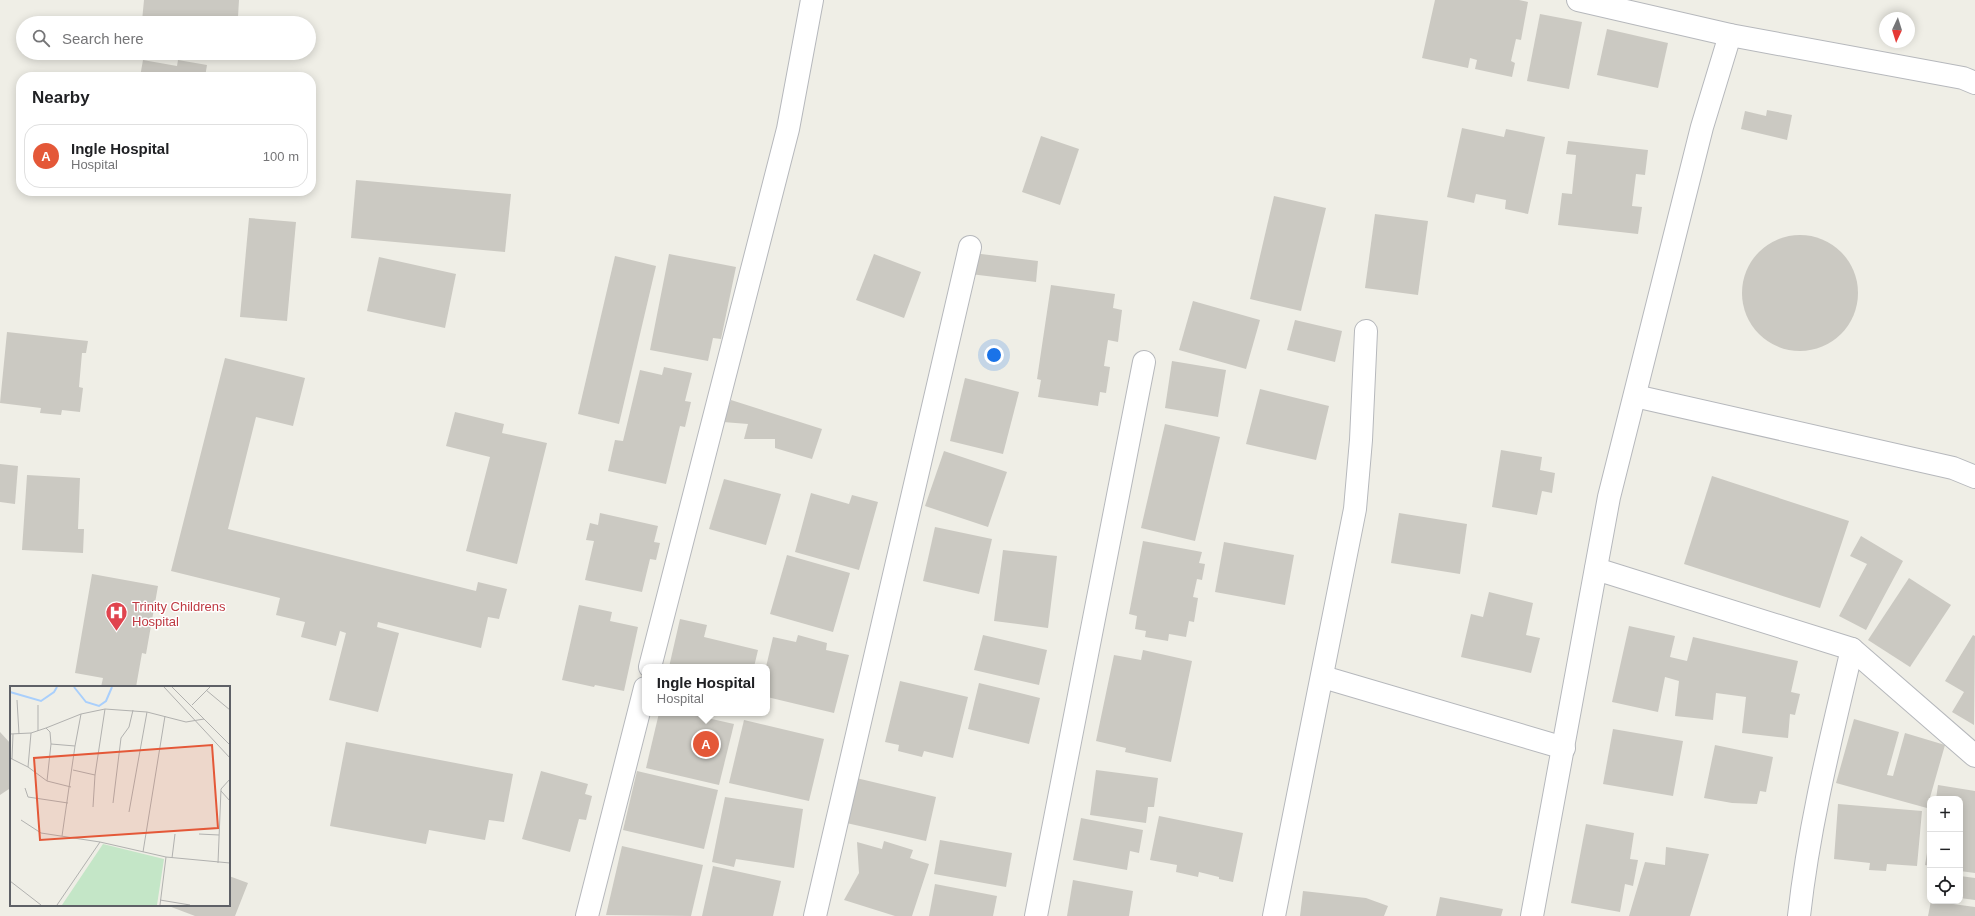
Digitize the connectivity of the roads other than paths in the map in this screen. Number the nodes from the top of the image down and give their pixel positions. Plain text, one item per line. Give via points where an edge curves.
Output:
1 (812, 0) edge
2 (1578, 0) edge
3 (1730, 35) junction
4 (1975, 83) edge
5 (970, 247) dead end
6 (1366, 331) dead end
7 (1144, 362) dead end
8 (1635, 396) junction
9 (1975, 477) edge
10 (1596, 569) junction
11 (1852, 649) junction
12 (651, 664) edge
13 (1323, 677) junction
14 (642, 700) edge
15 (1564, 748) junction
16 (1975, 756) edge
17 (587, 916) edge
18 (815, 916) edge
19 (1036, 916) edge
20 (1274, 916) edge
21 (1532, 916) edge
22 (1799, 916) edge

1 - 12 street via 788,129
2 - 3 street
3 - 4 street via 1963,78
3 - 8 street via 1702,127
5 - 18 street
6 - 13 street via 1355,509
7 - 19 street
8 - 9 street via 1953,468
8 - 10 street via 1609,497
10 - 11 street
10 - 15 street
11 - 16 street
11 - 22 street via 1814,813
13 - 15 street
13 - 20 street
14 - 17 street
15 - 21 street

